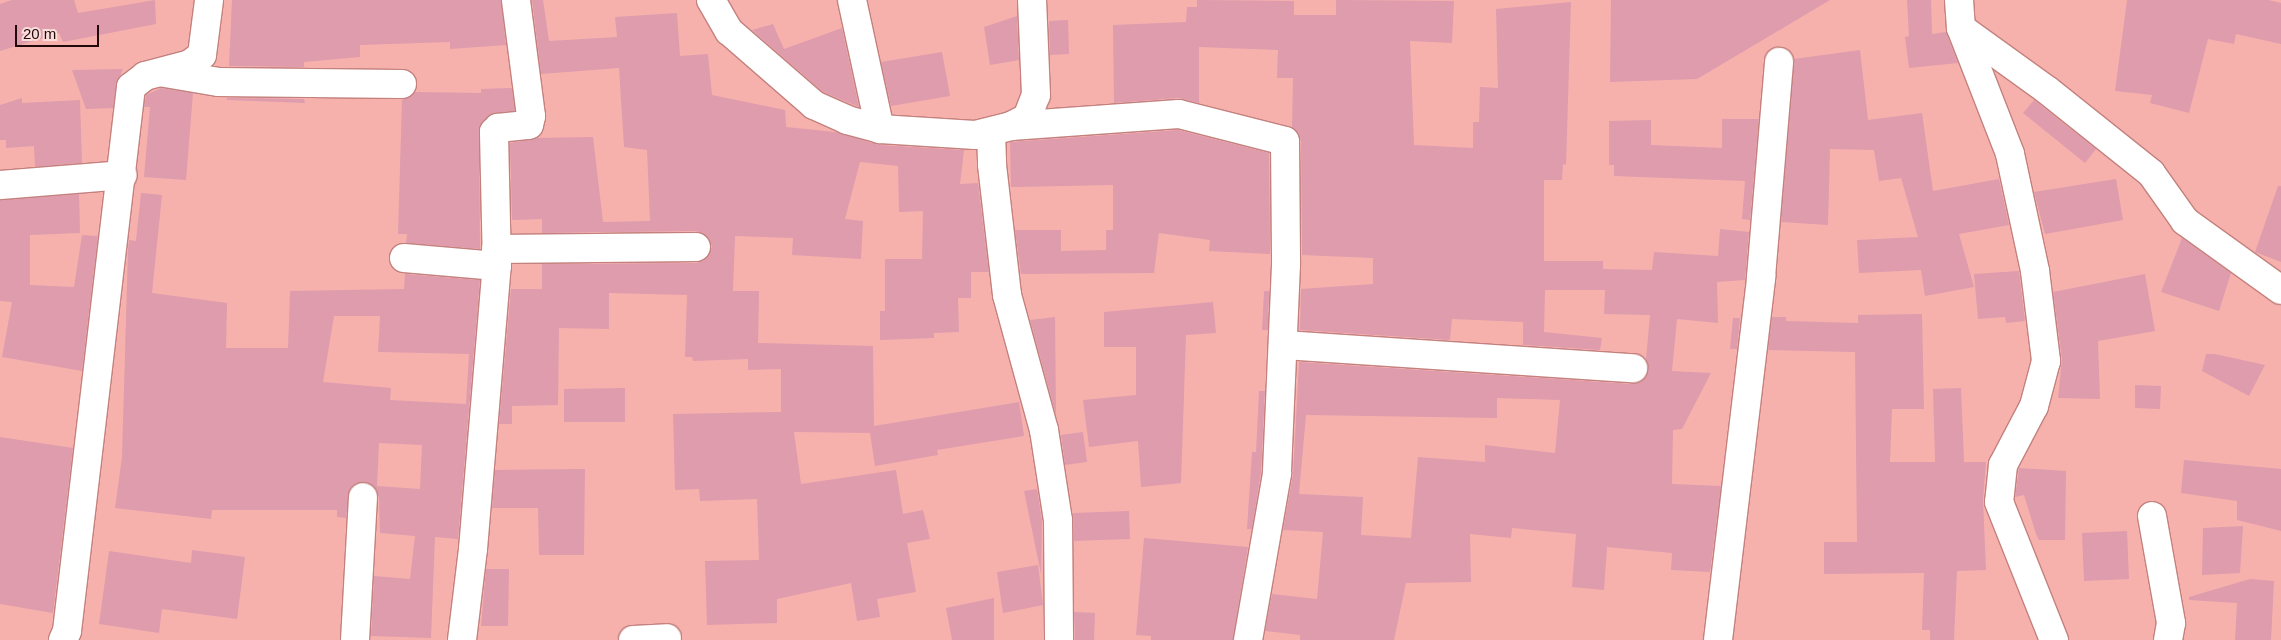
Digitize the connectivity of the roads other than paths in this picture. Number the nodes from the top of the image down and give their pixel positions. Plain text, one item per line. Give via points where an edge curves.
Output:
1 (208, 0) edge
2 (516, 0) edge
3 (712, 0) edge
4 (852, 0) edge
5 (1032, 0) edge
6 (1959, 0) edge
7 (1962, 28) junction
8 (1779, 62) dead end
9 (165, 73) junction
10 (402, 84) dead end
11 (880, 129) junction
12 (1001, 129) junction
13 (123, 175) junction
14 (0, 185) edge
15 (696, 247) dead end
16 (404, 258) dead end
17 (497, 258) junction
18 (2281, 290) edge
19 (1283, 345) junction
20 (1633, 368) dead end
21 (363, 497) dead end
22 (2152, 516) dead end
23 (667, 638) dead end
24 (63, 640) edge
25 (355, 640) edge
26 (462, 640) edge
27 (633, 640) edge
28 (1059, 640) edge
29 (1248, 640) edge
30 (1718, 640) edge
31 (2054, 640) edge
32 (2168, 640) edge

1 - 9 street via 202,55 190,64
2 - 17 street via 531,116 529,125 498,128 494,132
3 - 11 street via 729,31 814,105 847,120
4 - 11 street
5 - 12 street via 1036,95 1028,118
6 - 7 street
7 - 18 street via 2047,90 2151,173 2185,222
7 - 31 street via 2010,154 2035,271 2046,361 2034,406 2003,465 2000,502
8 - 30 street via 1761,277
9 - 10 street via 219,82
9 - 13 street via 145,76 131,86
11 - 12 street via 975,135
12 - 19 street via 1179,114 1285,141
12 - 28 street via 992,165 1007,295 1044,430 1058,520
13 - 14 street
13 - 24 street
15 - 17 street
16 - 17 street
17 - 26 street via 473,549
19 - 20 street
19 - 29 street via 1277,474
21 - 25 street
22 - 32 street via 2171,623
23 - 27 street

